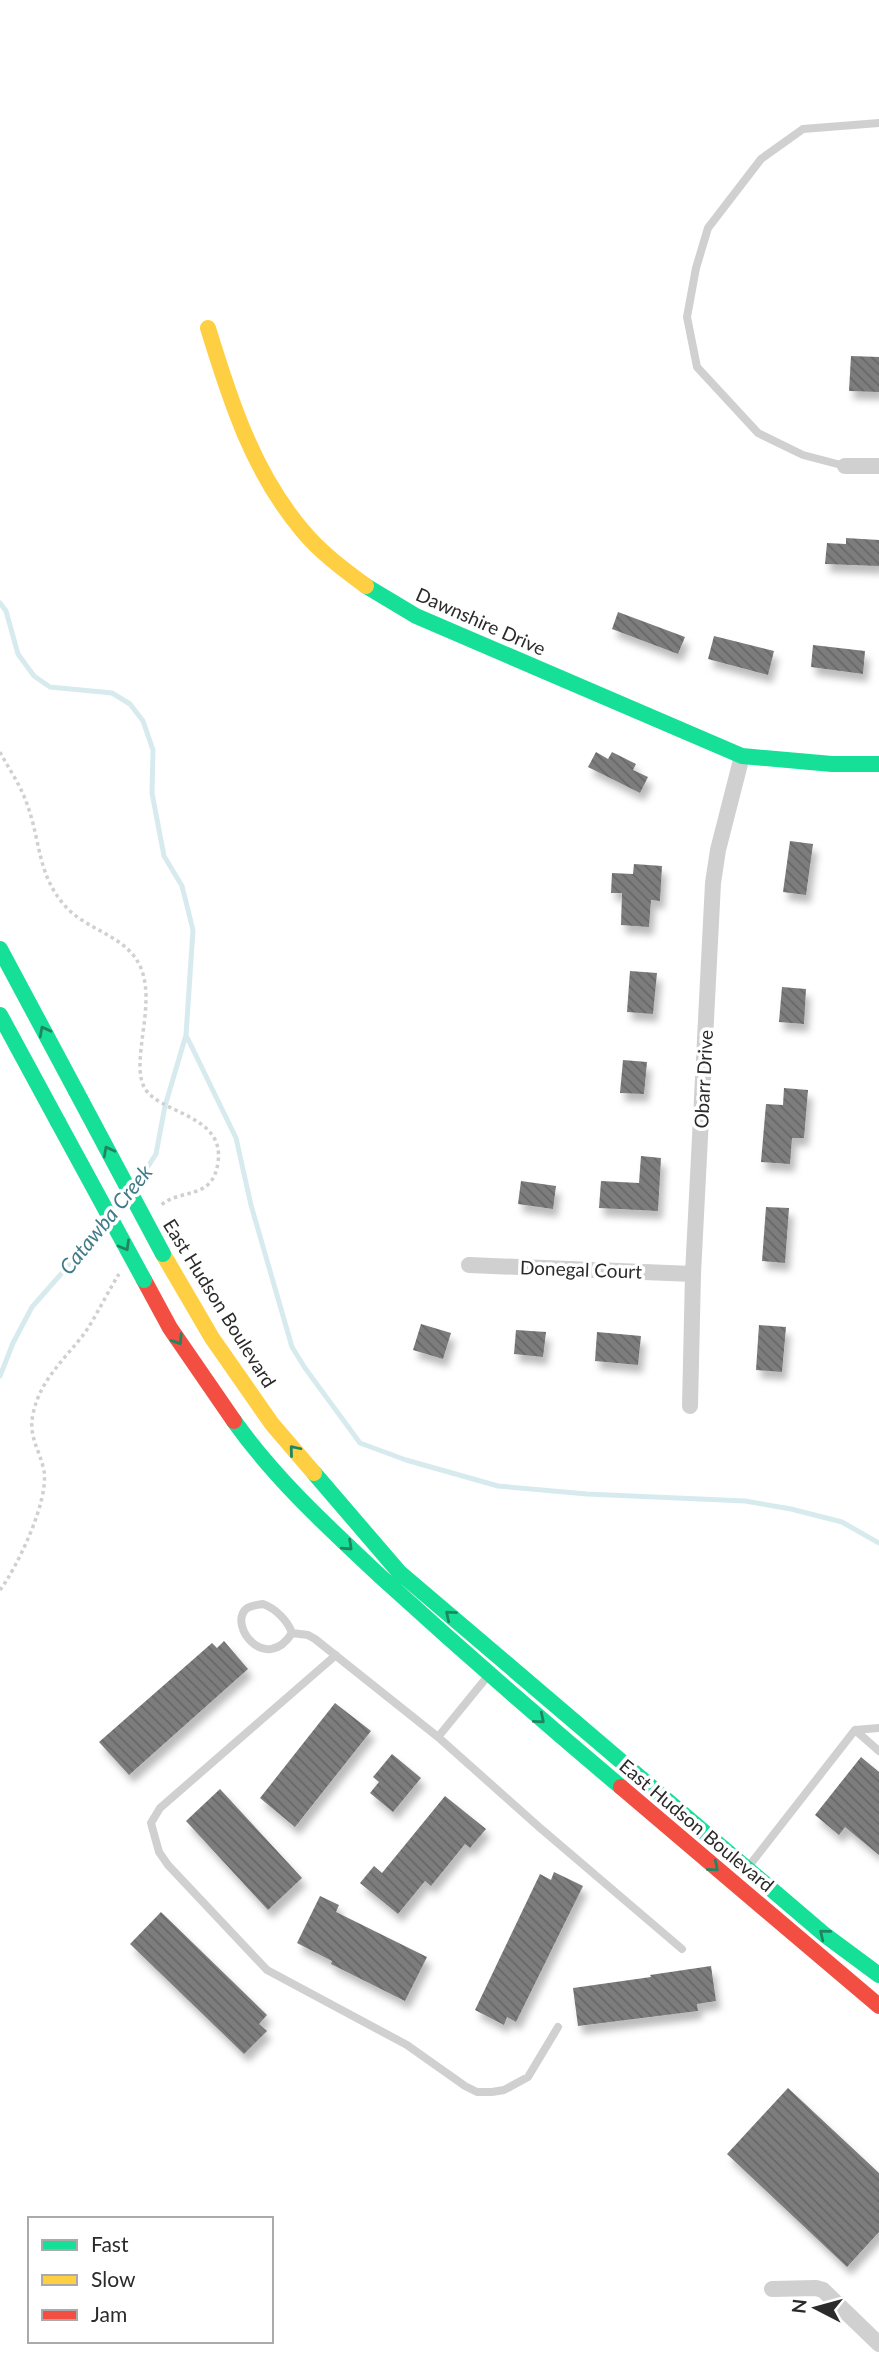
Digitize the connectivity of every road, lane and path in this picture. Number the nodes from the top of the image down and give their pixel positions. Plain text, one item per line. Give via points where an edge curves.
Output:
1 (879, 122) edge
2 (208, 328) dead end
3 (845, 466) joint
4 (879, 466) edge
5 (0, 752) edge
6 (742, 756) junction
7 (879, 764) edge
8 (0, 949) edge
9 (0, 1015) edge
10 (159, 1207) dead end
11 (468, 1265) dead end
12 (123, 1266) dead end
13 (693, 1274) junction
14 (690, 1406) dead end
15 (0, 1590) edge
16 (292, 1633) junction
17 (336, 1655) junction
18 (502, 1659) junction
19 (488, 1675) junction
20 (879, 1728) edge
21 (855, 1730) junction
22 (438, 1737) junction
23 (879, 1751) edge
24 (747, 1868) junction
25 (682, 1948) dead end
26 (879, 1975) edge
27 (879, 2006) edge
28 (558, 2027) dead end
29 (772, 2289) dead end
30 (877, 2337) edge

1 - 3 lane via 803,129 761,159 708,228 687,317 697,367 758,433 803,455
2 - 6 main road, Dawnshire Drive via 257,466 292,520 341,569 382,599 416,616
3 - 4 street
5 - 10 path via 27,803 52,890 69,910 123,944 139,963 147,1000 141,1076 145,1089 196,1120 214,1139 219,1156 216,1173 205,1188 169,1199
6 - 7 main road, Dawnshire Drive
6 - 13 street, Obarr Drive via 713,883
18 -> 8 main road, East Hudson Boulevard, bridge via 400,1572 272,1424 212,1338 163,1254
9 -> 19 main road, East Hudson Boulevard, bridge via 170,1328 252,1447 298,1499
11 - 13 street, Donegal Court
12 - 15 path via 37,1401 31,1437 44,1471 43,1491 16,1564
13 - 14 street, Obarr Drive
16 - 16 lane via 289,1624 268,1605 249,1606 242,1616 245,1634 262,1648 274,1650
16 - 17 lane via 308,1635
17 - 22 lane
17 - 28 lane via 160,1808 151,1823 159,1852 267,1970 407,2045 477,2092 514,2086 528,2077
18 - 19 street
18 - 24 main road, East Hudson Boulevard
19 - 22 lane
19 -> 27 main road, East Hudson Boulevard
20 - 21 lane
21 - 23 lane
21 - 24 lane
22 - 25 lane
26 -> 24 main road, East Hudson Boulevard
29 - 30 street via 822,2290

